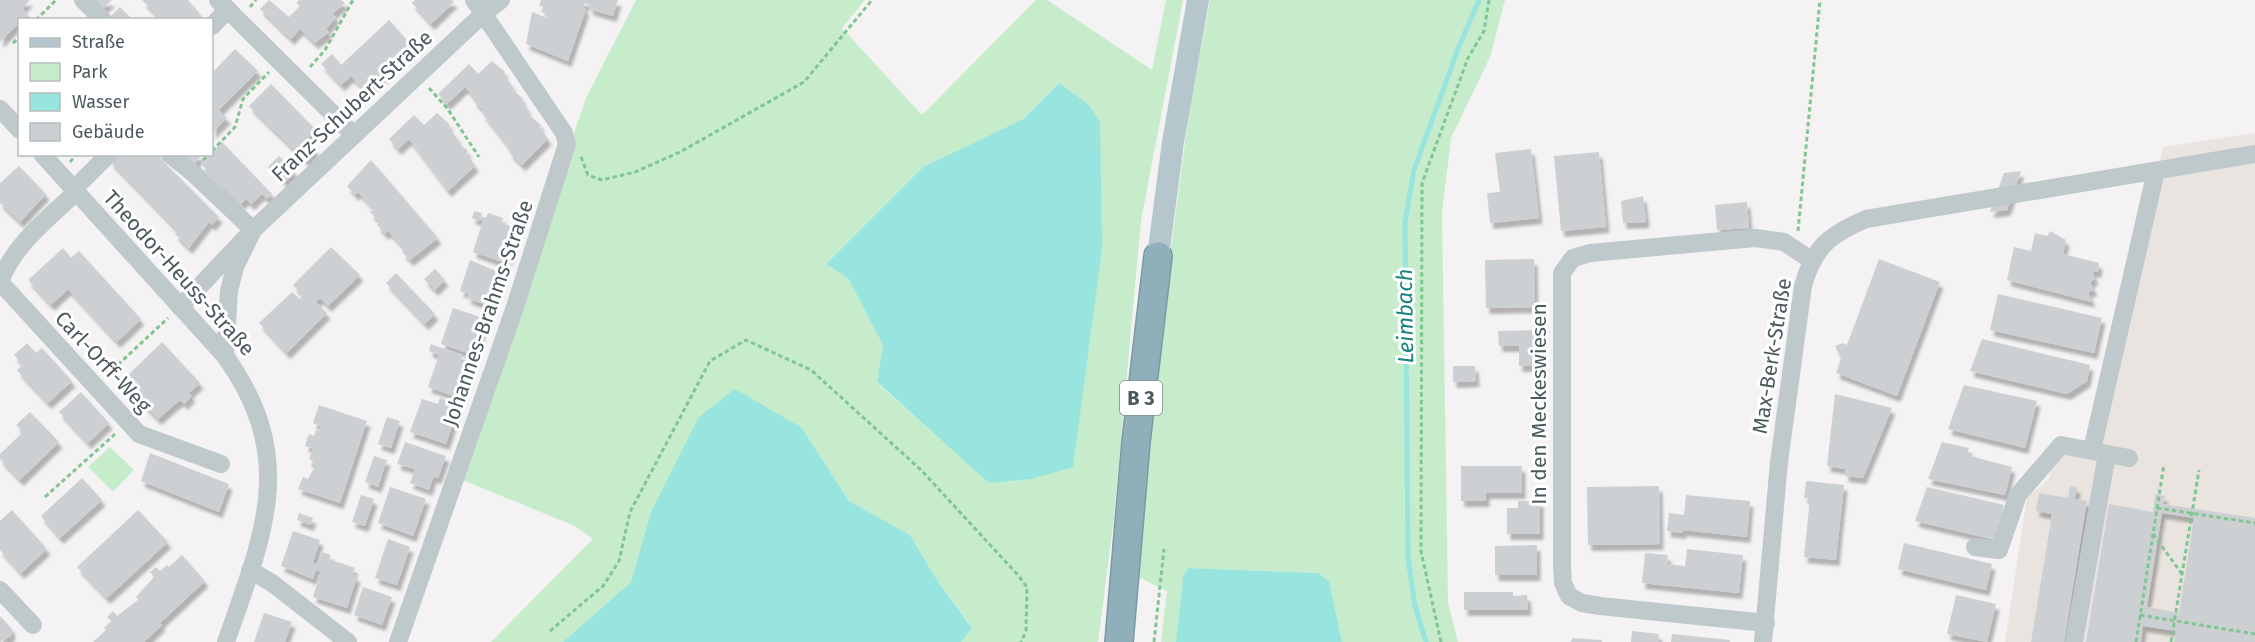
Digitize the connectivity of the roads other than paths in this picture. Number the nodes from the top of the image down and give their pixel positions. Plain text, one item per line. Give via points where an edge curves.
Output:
1 (83, 0) edge
2 (501, 0) edge
3 (1198, 0) edge
4 (223, 5) edge
5 (478, 7) edge
6 (101, 18) edge
7 (213, 24) edge
8 (0, 109) edge
9 (18, 128) edge
10 (354, 135) junction
11 (2255, 154) edge
12 (44, 156) edge
13 (107, 156) edge
14 (172, 156) edge
15 (2156, 171) junction
16 (75, 191) junction
17 (253, 230) junction
18 (1803, 254) junction
19 (1158, 256) joint
20 (0, 282) edge
21 (180, 307) junction
22 (225, 356) junction
23 (2099, 452) junction
24 (2129, 458) dead end
25 (221, 464) dead end
26 (1975, 547) dead end
27 (250, 570) junction
28 (0, 590) edge
29 (1766, 623) junction
30 (33, 625) dead end
31 (226, 642) edge
32 (348, 642) edge
33 (398, 642) edge
34 (1119, 642) edge
35 (1763, 642) edge
36 (2074, 642) edge

1 - 6 street
2 - 5 street, Franz-Schubert-Straße
3 - 19 main road, B 3
4 - 7 street
4 - 10 street
5 - 10 street, Franz-Schubert-Straße via 418,76
5 - 33 street, Johannes-Brahms-Straße via 567,140 514,310
8 - 9 street
10 - 17 street, Franz-Schubert-Straße
11 - 15 street, Max-Berk-Straße
12 - 16 street, Theodor-Heuss-Straße
13 - 16 street
14 - 17 street
15 - 18 street, Max-Berk-Straße via 1866,219
15 - 23 street
16 - 20 street via 14,254
16 - 21 street, Theodor-Heuss-Straße
17 - 21 street, Franz-Schubert-Straße
17 - 22 street, Franz-Schubert-Straße via 235,267 229,291
18 - 29 street, Max-Berk-Straße via 1803,286 1779,462
18 - 29 street, In den Meckeswiesen via 1784,242 1755,238 1590,253 1573,258 1562,273 1562,567 1569,596 1600,606
19 - 34 highway, B 3 via 1136,442
20 - 25 street, Carl-Orff-Weg via 144,437
21 - 22 street, Theodor-Heuss-Straße
22 - 27 street, Theodor-Heuss-Straße via 243,382 258,416 269,467 266,520
23 - 24 street
23 - 26 street via 2061,445 2018,495 1999,550
23 - 36 street
27 - 31 street, Theodor-Heuss-Straße
27 - 32 street
28 - 30 street
29 - 35 street, Max-Berk-Straße

